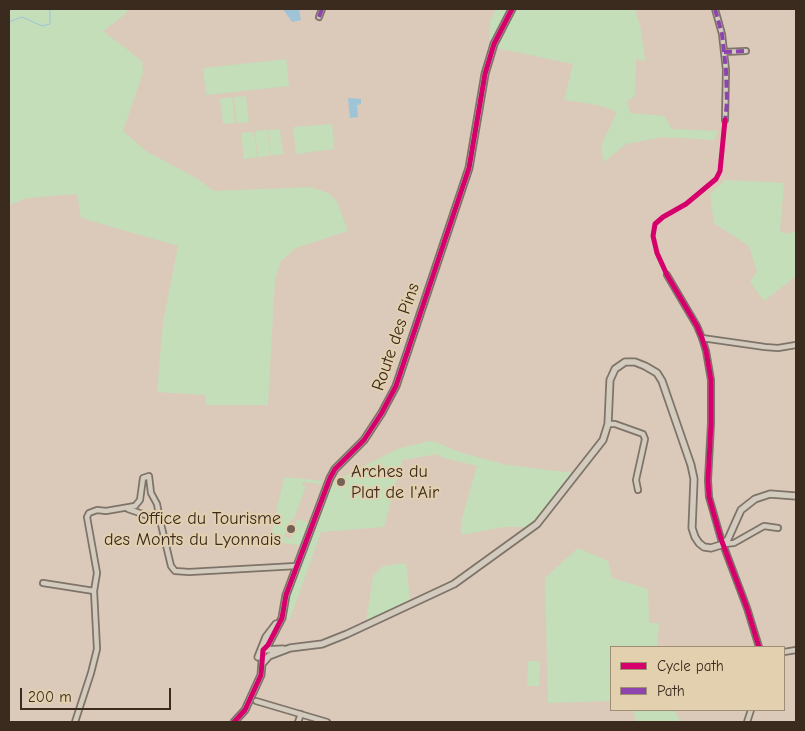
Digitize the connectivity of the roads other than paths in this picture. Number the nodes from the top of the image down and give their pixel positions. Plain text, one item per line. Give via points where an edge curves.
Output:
1 (322, 9) edge
2 (512, 9) edge
3 (715, 9) edge
4 (319, 17) dead end
5 (746, 51) dead end
6 (724, 52) junction
7 (725, 120) dead end
8 (667, 275) dead end
9 (702, 338) junction
10 (796, 345) edge
11 (608, 424) junction
12 (638, 490) dead end
13 (796, 496) edge
14 (127, 508) junction
15 (160, 520) junction
16 (778, 528) dead end
17 (724, 544) junction
18 (296, 566) junction
19 (43, 583) dead end
20 (94, 591) junction
21 (267, 640) junction
22 (759, 646) edge
23 (290, 648) junction
24 (263, 650) junction
25 (272, 650) junction
26 (269, 656) junction
27 (258, 657) junction
28 (262, 664) junction
29 (257, 682) junction
30 (253, 700) junction
31 (301, 714) junction
32 (75, 722) edge
33 (236, 722) edge
34 (298, 722) edge
35 (327, 722) edge

1 - 4 street
2 - 18 main road, Route des Pins via 494,44 485,74 468,168 396,386 364,440 335,469
3 - 6 street
5 - 6 street
6 - 7 street
8 - 9 street
9 - 10 street via 778,348
9 - 17 street via 710,380 708,488
11 - 12 street via 643,434 645,439 636,480
11 - 17 main road via 610,380 615,369 625,362 635,362 657,373 691,465 695,537 704,547
11 - 23 main road via 604,440 537,524 454,584 322,644
13 - 17 main road via 770,494 750,502 741,510
14 - 15 street
14 - 15 street via 140,500 143,478 149,476
14 - 20 street via 97,510 87,517 97,573
15 - 18 street via 175,571
16 - 17 street via 764,526 734,543
17 - 22 street
18 - 21 main road, Route des Pins via 282,618
19 - 20 street
20 - 32 street via 97,649
21 - 24 main road, Route des Pins
21 - 25 main road
21 - 27 main road, Route des Pins
23 - 25 main road
23 - 26 main road
24 - 25 main road
24 - 26 main road
24 - 27 main road, Route des Pins
24 - 28 main road
26 - 28 main road
27 - 29 main road
28 - 29 main road
29 - 30 main road
30 - 31 street
30 - 33 main road
31 - 34 street
31 - 35 street

